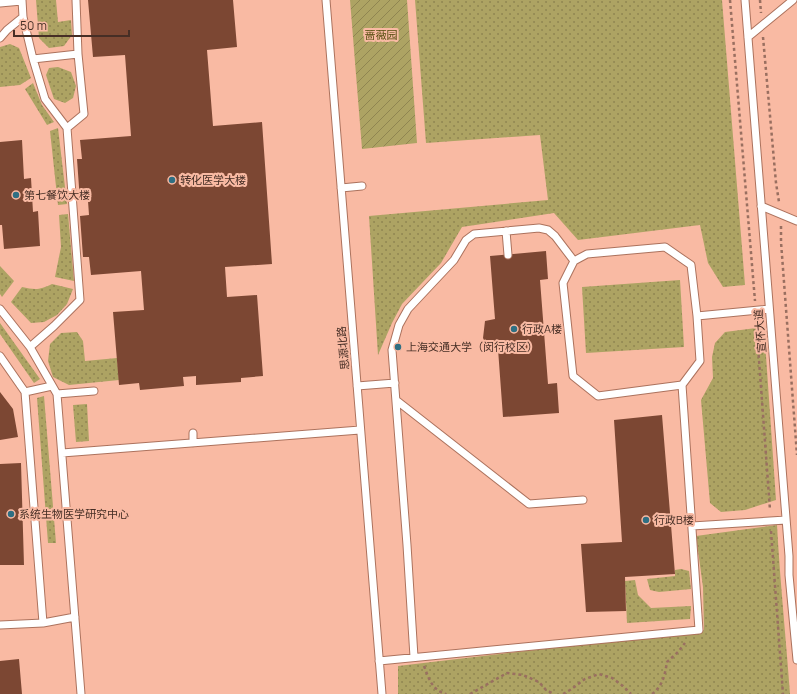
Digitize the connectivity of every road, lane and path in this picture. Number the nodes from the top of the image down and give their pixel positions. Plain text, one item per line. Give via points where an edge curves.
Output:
1 (22, 0) edge
2 (76, 0) edge
3 (326, 0) edge
4 (730, 0) edge
5 (746, 0) edge
6 (760, 0) edge
7 (794, 0) edge
8 (0, 4) edge
9 (23, 17) junction
10 (762, 26) junction
11 (748, 37) junction
12 (0, 38) edge
13 (78, 54) junction
14 (34, 59) junction
15 (67, 128) junction
16 (362, 186) dead end
17 (341, 188) junction
18 (761, 206) junction
19 (782, 214) junction
20 (797, 220) edge
21 (506, 231) junction
22 (508, 255) dead end
23 (574, 261) junction
24 (0, 309) edge
25 (769, 309) junction
26 (756, 310) junction
27 (696, 316) junction
28 (30, 347) junction
29 (0, 356) edge
30 (395, 383) junction
31 (682, 385) junction
32 (52, 386) junction
33 (357, 386) junction
34 (94, 391) dead end
35 (25, 392) junction
36 (57, 394) junction
37 (396, 400) junction
38 (360, 430) junction
39 (193, 433) dead end
40 (193, 443) junction
41 (62, 453) junction
42 (797, 455) edge
43 (583, 500) dead end
44 (786, 520) junction
45 (770, 521) junction
46 (692, 526) junction
47 (75, 617) junction
48 (43, 623) junction
49 (0, 625) edge
50 (684, 631) junction
51 (417, 657) junction
52 (379, 660) junction
53 (797, 660) edge
54 (81, 694) edge
55 (382, 694) edge
56 (446, 694) edge
57 (470, 694) edge
58 (554, 694) edge
59 (563, 694) edge
60 (631, 694) edge
61 (652, 694) edge
62 (782, 694) edge

1 - 8 lane
1 - 9 lane
2 - 13 lane
3 - 17 lane, 思源北路
4 - 26 path
5 - 11 lane, 宣怀大道
6 - 10 path
7 - 10 lane
9 - 12 lane
9 - 14 lane
10 - 11 lane
10 - 19 path via 776,183
11 - 18 lane, 宣怀大道
13 - 14 lane
13 - 15 lane via 84,114
14 - 15 lane via 46,99
15 - 28 lane via 80,300
16 - 17 lane
17 - 33 lane, 思源北路
18 - 19 lane
18 - 25 lane, 宣怀大道
19 - 20 lane
19 - 42 path via 781,242
21 - 22 lane
21 - 23 lane via 539,228 548,230
21 - 30 lane via 474,234 466,240 454,260 408,308 399,325 392,350
23 - 27 lane via 587,254 665,247 691,266
23 - 31 lane via 563,283 573,376 598,396
24 - 28 lane
25 - 26 lane
25 - 44 lane, 宣怀大道
26 - 27 lane
26 - 45 path
27 - 31 lane via 700,361
28 - 32 lane
29 - 35 lane
30 - 33 lane
30 - 37 lane
31 - 46 lane
32 - 35 lane
32 - 36 lane
33 - 38 lane, 思源北路
34 - 36 lane
35 - 48 lane
36 - 41 lane
37 - 43 lane via 529,504
37 - 51 lane
38 - 40 lane
38 - 52 lane, 思源北路
39 - 40 lane
40 - 41 lane
41 - 47 lane
44 - 45 lane
44 - 53 lane, 宣怀大道
45 - 46 lane
45 - 62 path
46 - 50 lane via 699,630
47 - 48 lane
47 - 54 lane
48 - 49 lane
50 - 51 lane
50 - 61 path via 685,643 666,662 664,677
51 - 52 lane
51 - 56 path via 431,685
52 - 55 lane, 思源北路
57 - 58 path via 507,673 523,675 539,682
59 - 60 path via 585,679 599,674 612,678

